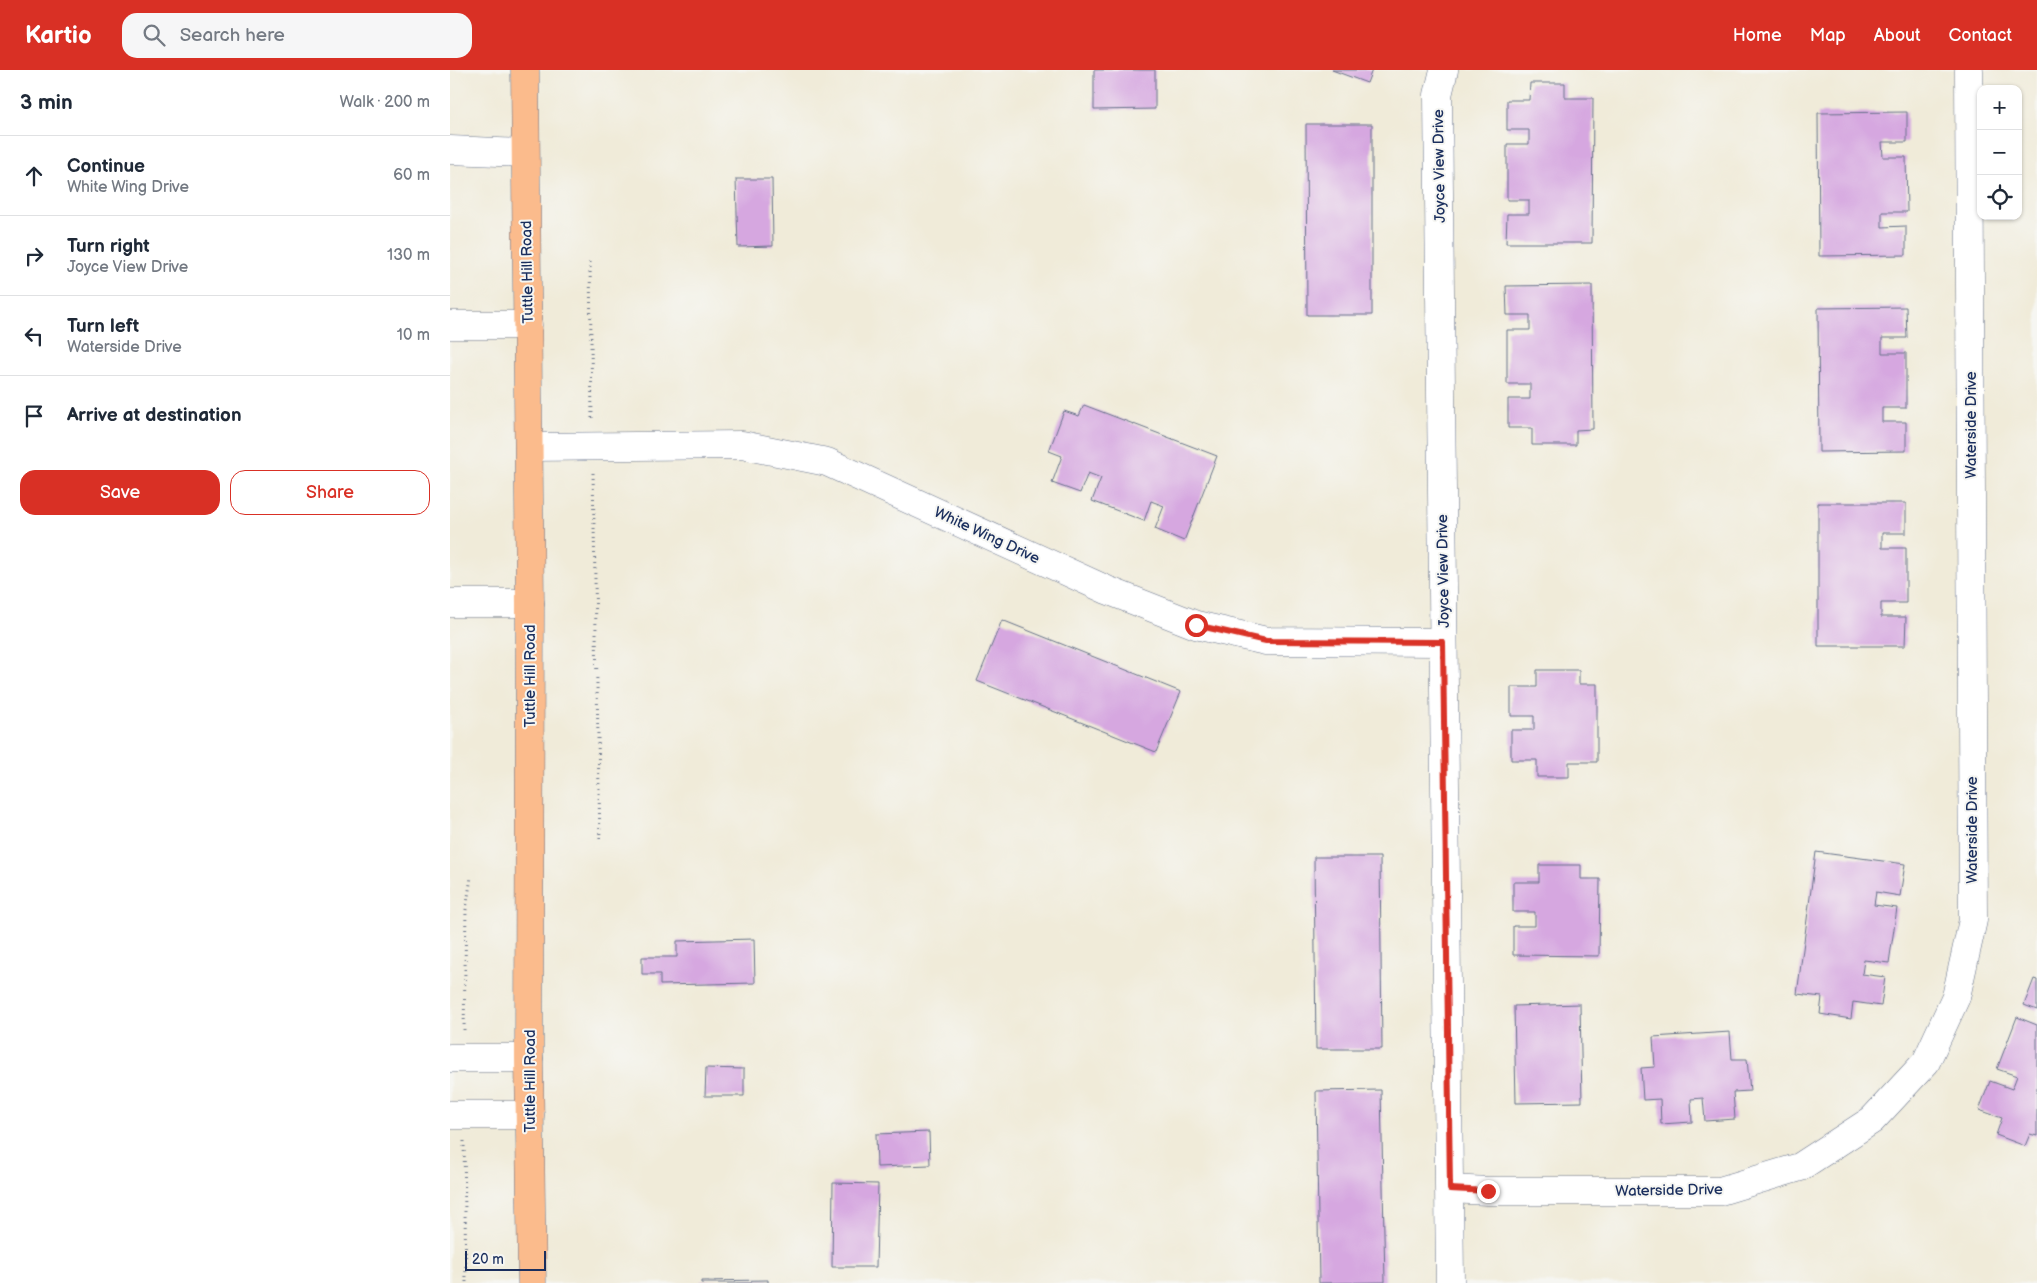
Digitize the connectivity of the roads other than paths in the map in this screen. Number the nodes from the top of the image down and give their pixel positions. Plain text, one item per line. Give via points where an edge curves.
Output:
1 (524, 70) edge
2 (1444, 70) edge
3 (1969, 70) edge
4 (450, 150) edge
5 (525, 153) junction
6 (450, 325) edge
7 (528, 325) junction
8 (528, 447) junction
9 (530, 602) junction
10 (450, 603) edge
11 (1443, 642) junction
12 (450, 1058) edge
13 (529, 1058) junction
14 (450, 1115) edge
15 (530, 1115) junction
16 (1450, 1189) junction
17 (532, 1283) edge
18 (1450, 1283) edge

1 - 5 main road, Tuttle Hill Road
2 - 11 street, Joyce View Drive via 1438,95
3 - 16 street, Waterside Drive via 1973,920 1956,997 1926,1062 1872,1120 1800,1167 1720,1191
4 - 5 street
5 - 7 main road, Tuttle Hill Road
6 - 7 street
7 - 8 main road, Tuttle Hill Road
8 - 9 main road, Tuttle Hill Road
8 - 11 street, White Wing Drive via 742,444 827,462 1107,590 1196,625 1266,641
9 - 10 street
9 - 13 main road, Tuttle Hill Road
11 - 16 street, Joyce View Drive
12 - 13 street
13 - 15 main road, Tuttle Hill Road
14 - 15 street
15 - 17 main road, Tuttle Hill Road
16 - 18 street, Joyce View Drive

